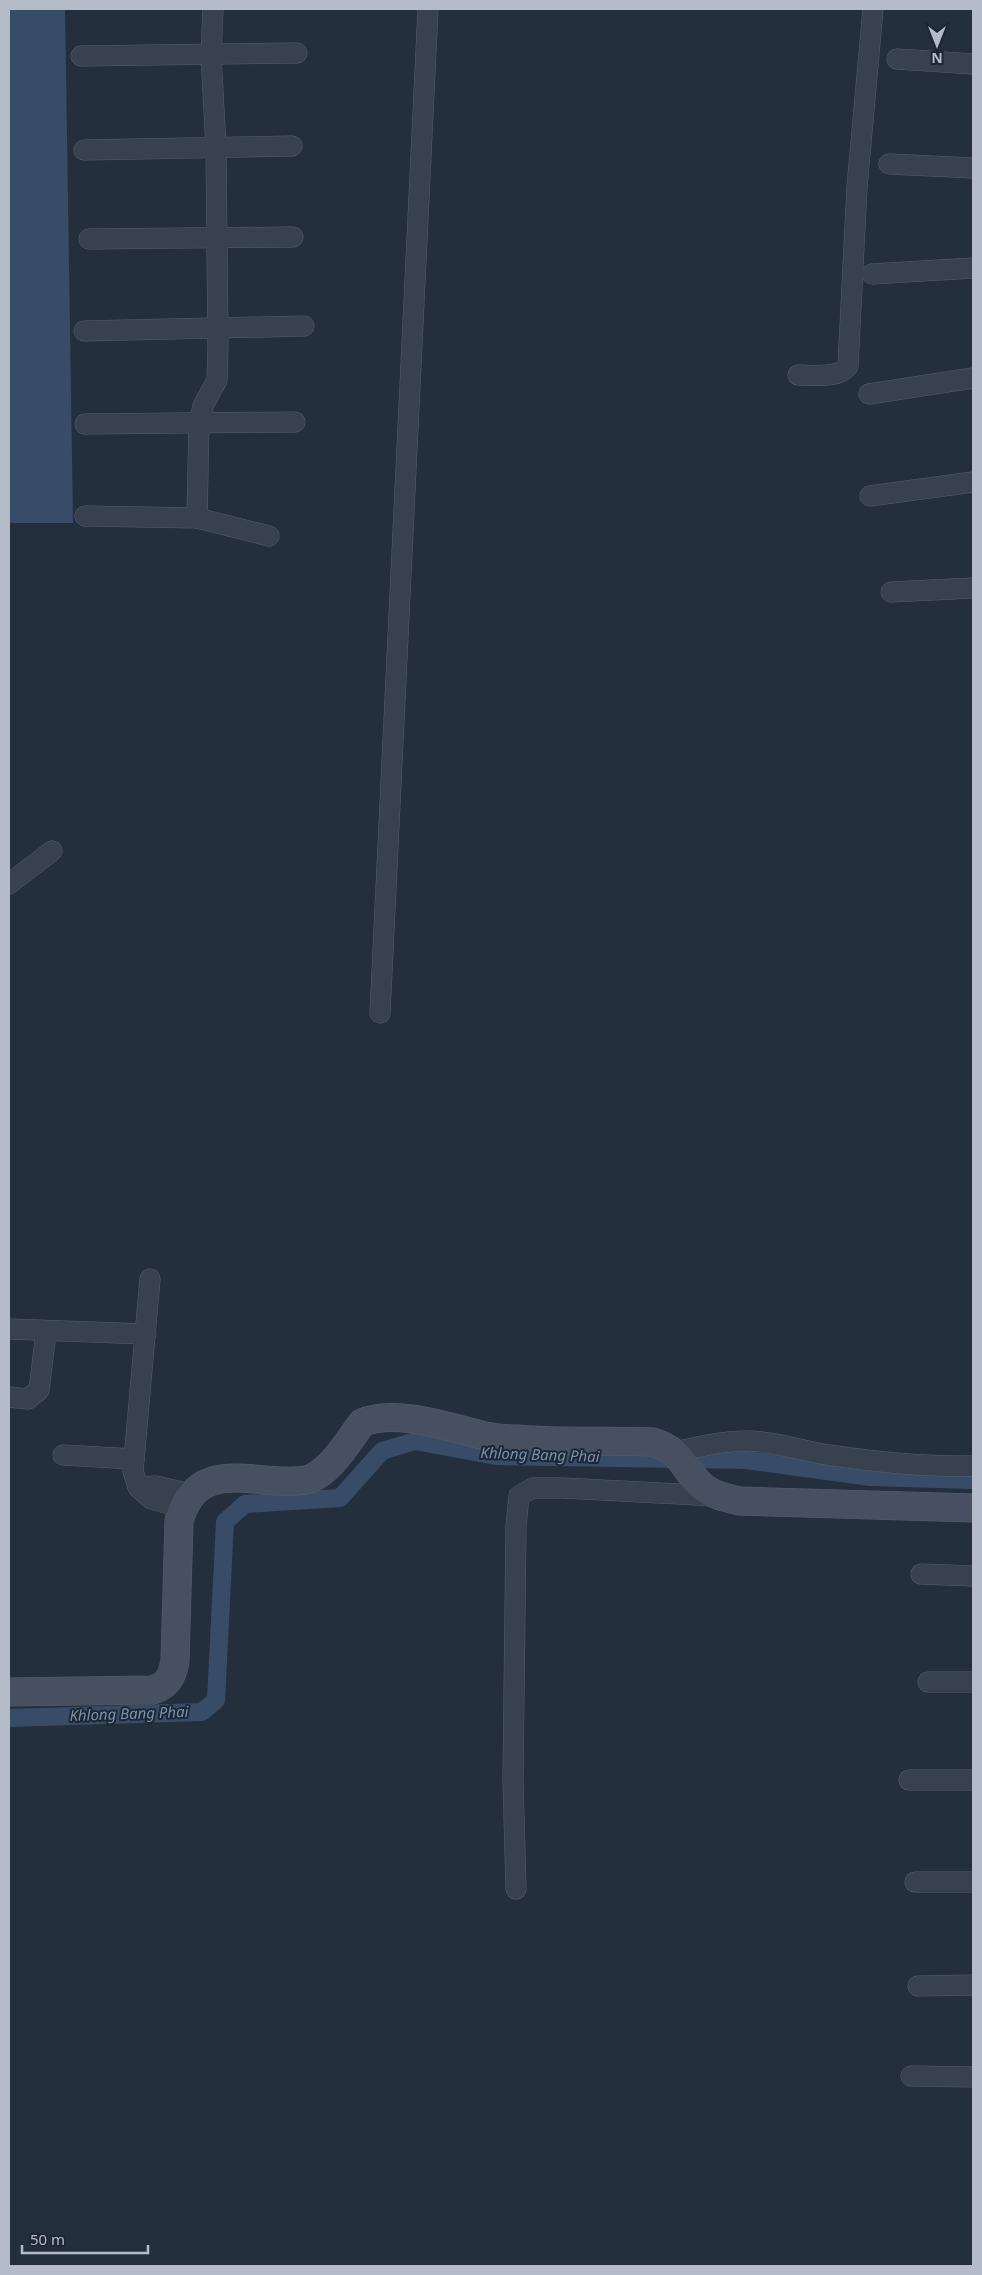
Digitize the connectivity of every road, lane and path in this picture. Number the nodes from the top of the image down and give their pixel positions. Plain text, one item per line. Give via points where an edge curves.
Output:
1 (213, 9) edge
2 (428, 9) edge
3 (874, 9) edge
4 (297, 53) dead end
5 (211, 55) junction
6 (81, 56) dead end
7 (897, 59) dead end
8 (973, 64) edge
9 (292, 146) dead end
10 (216, 147) junction
11 (84, 150) dead end
12 (889, 164) dead end
13 (973, 168) edge
14 (294, 237) dead end
15 (89, 238) dead end
16 (216, 238) junction
17 (973, 268) edge
18 (872, 274) dead end
19 (304, 326) dead end
20 (217, 328) junction
21 (84, 331) dead end
22 (798, 375) dead end
23 (973, 378) edge
24 (869, 394) dead end
25 (199, 422) junction
26 (295, 422) dead end
27 (85, 424) dead end
28 (973, 482) edge
29 (870, 496) dead end
30 (85, 516) dead end
31 (197, 518) junction
32 (269, 536) dead end
33 (973, 588) edge
34 (891, 592) dead end
35 (52, 851) dead end
36 (9, 884) edge
37 (380, 1014) dead end
38 (150, 1280) dead end
39 (9, 1329) edge
40 (46, 1332) junction
41 (146, 1334) junction
42 (9, 1397) edge
43 (63, 1455) dead end
44 (134, 1458) junction
45 (682, 1460) junction
46 (973, 1466) edge
47 (719, 1496) junction
48 (186, 1501) junction
49 (973, 1508) edge
50 (922, 1574) dead end
51 (973, 1576) edge
52 (928, 1682) dead end
53 (973, 1682) edge
54 (9, 1692) edge
55 (909, 1780) dead end
56 (973, 1780) edge
57 (916, 1882) dead end
58 (973, 1882) edge
59 (516, 1889) dead end
60 (973, 1985) edge
61 (918, 1986) dead end
62 (911, 2076) dead end
63 (973, 2077) edge

1 - 5 street
2 - 37 street
3 - 22 street via 857,187 850,357 844,371 837,374
4 - 5 street
5 - 6 street
5 - 10 street
7 - 8 street
9 - 10 street
10 - 11 street
10 - 16 street
12 - 13 street
14 - 16 street
15 - 16 street
16 - 20 street
17 - 18 street
19 - 20 street
20 - 21 street
20 - 25 street via 217,380 203,406
23 - 24 street
25 - 26 street
25 - 27 street
25 - 31 street
28 - 29 street
30 - 31 street
31 - 32 street
33 - 34 street
35 - 36 street
38 - 41 street
39 - 40 street
40 - 41 street
40 - 42 street via 39,1390 28,1400
41 - 44 street
43 - 44 street
44 - 48 street via 133,1471 138,1486 156,1486
45 - 46 street via 722,1443 747,1441 827,1455 943,1467
45 - 47 street via 702,1486
45 - 48 street via 653,1442 518,1440 487,1437 401,1418 375,1419 362,1423 333,1460 309,1479 217,1478 204,1484
47 - 49 street via 740,1501
47 - 59 street via 563,1488 533,1488 520,1496 516,1526 513,1780
48 - 54 street via 179,1522 175,1661 172,1676 164,1686 153,1690
50 - 51 street
52 - 53 street
55 - 56 street
57 - 58 street
60 - 61 street
62 - 63 street

